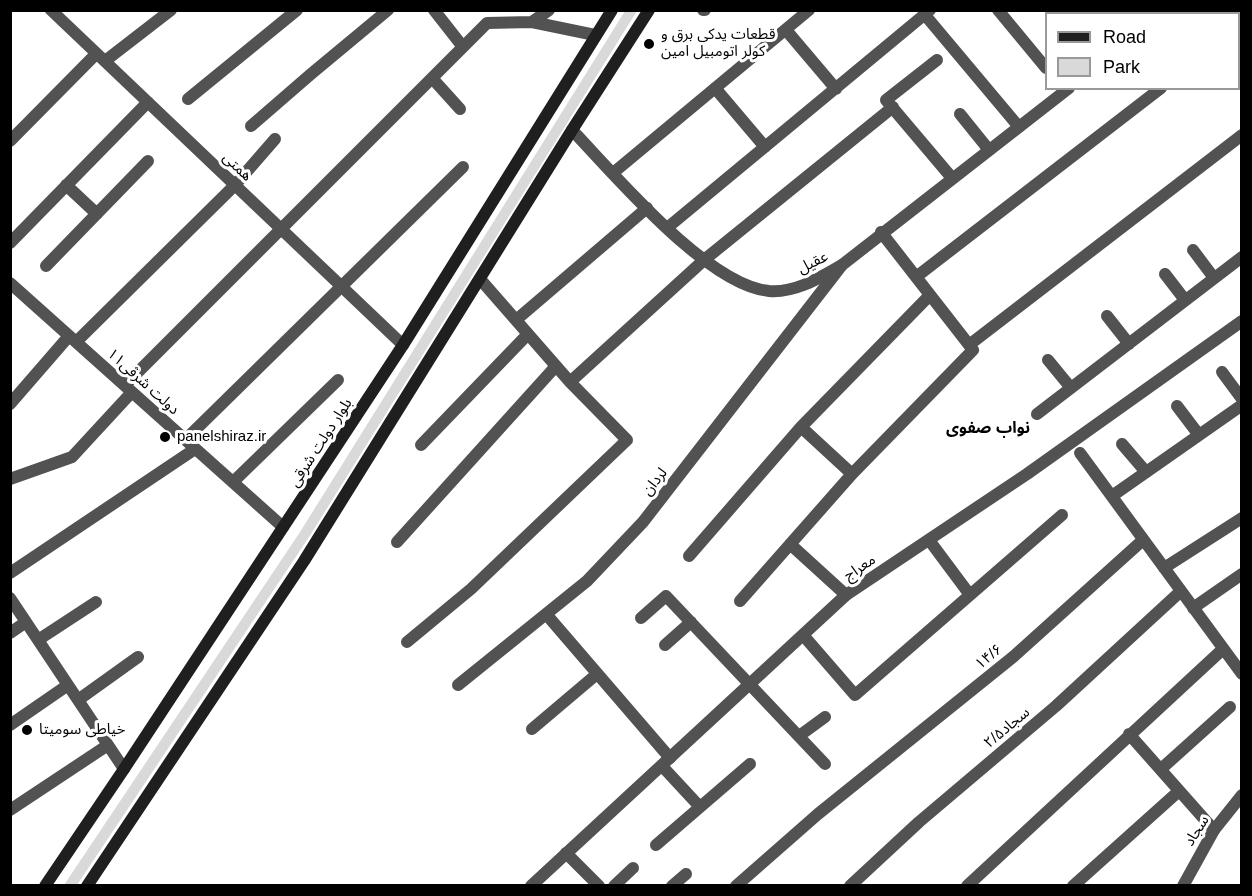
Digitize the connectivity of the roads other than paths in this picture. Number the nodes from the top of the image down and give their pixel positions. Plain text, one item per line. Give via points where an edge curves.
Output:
1 (51, 10) edge
2 (171, 10) edge
3 (297, 10) edge
4 (388, 10) edge
5 (434, 10) edge
6 (549, 10) edge
7 (612, 10) edge
8 (649, 10) edge
9 (809, 10) edge
10 (998, 10) edge
11 (928, 13) edge
12 (532, 22) junction
13 (786, 30) junction
14 (595, 36) junction
15 (463, 47) junction
16 (101, 57) junction
17 (937, 60) dead end
18 (1045, 66) edge
19 (432, 78) junction
20 (715, 88) junction
21 (836, 89) junction
22 (1065, 90) edge
23 (1158, 90) edge
24 (188, 99) dead end
25 (148, 102) junction
26 (890, 103) junction
27 (460, 109) dead end
28 (960, 114) dead end
29 (251, 126) dead end
30 (1019, 127) junction
31 (572, 130) junction
32 (1242, 135) edge
33 (275, 139) dead end
34 (11, 140) edge
35 (765, 147) junction
36 (989, 150) junction
37 (148, 162) dead end
38 (463, 167) dead end
39 (613, 173) junction
40 (952, 178) junction
41 (66, 185) junction
42 (235, 185) junction
43 (647, 208) junction
44 (97, 214) junction
45 (667, 228) junction
46 (281, 230) junction
47 (881, 232) junction
48 (10, 243) edge
49 (1192, 250) dead end
50 (1242, 257) edge
51 (704, 260) junction
52 (842, 265) junction
53 (46, 266) dead end
54 (1165, 274) dead end
55 (916, 277) junction
56 (1214, 278) junction
57 (480, 279) junction
58 (10, 283) edge
59 (342, 288) junction
60 (930, 296) junction
61 (1185, 300) junction
62 (1107, 316) dead end
63 (516, 320) junction
64 (1242, 321) edge
65 (528, 334) junction
66 (73, 339) junction
67 (1129, 344) junction
68 (403, 345) junction
69 (969, 345) junction
70 (1048, 360) dead end
71 (556, 366) junction
72 (1222, 372) dead end
73 (338, 380) dead end
74 (570, 382) junction
75 (1071, 388) junction
76 (128, 389) junction
77 (1242, 399) edge
78 (10, 404) edge
79 (1242, 405) edge
80 (1177, 406) dead end
81 (1038, 414) dead end
82 (801, 427) junction
83 (1199, 435) junction
84 (185, 440) junction
85 (1122, 444) dead end
86 (421, 445) dead end
87 (195, 449) junction
88 (1080, 453) dead end
89 (1146, 472) junction
90 (852, 474) junction
91 (10, 478) edge
92 (233, 482) junction
93 (1112, 496) junction
94 (1062, 515) dead end
95 (1242, 518) edge
96 (283, 527) junction
97 (928, 540) junction
98 (1143, 540) junction
99 (397, 542) dead end
100 (790, 544) junction
101 (689, 556) dead end
102 (1164, 568) junction
103 (10, 573) edge
104 (1242, 574) edge
105 (1181, 591) junction
106 (846, 595) junction
107 (970, 595) junction
108 (10, 598) edge
109 (740, 601) dead end
110 (96, 602) dead end
111 (1193, 608) junction
112 (546, 614) junction
113 (641, 618) dead end
114 (26, 622) junction
115 (691, 622) junction
116 (10, 633) edge
117 (804, 635) junction
118 (38, 640) junction
119 (407, 642) dead end
120 (665, 645) dead end
121 (1223, 649) junction
122 (138, 657) dead end
123 (597, 674) junction
124 (1242, 674) edge
125 (751, 684) junction
126 (68, 685) junction
127 (458, 685) dead end
128 (78, 700) junction
129 (1230, 708) dead end
130 (825, 717) dead end
131 (10, 725) edge
132 (532, 729) dead end
133 (1130, 734) junction
134 (799, 736) junction
135 (108, 745) junction
136 (666, 762) junction
137 (750, 764) dead end
138 (825, 764) dead end
139 (124, 769) junction
140 (1161, 769) junction
141 (1179, 791) junction
142 (1242, 795) edge
143 (700, 807) junction
144 (10, 810) edge
145 (1214, 830) junction
146 (656, 845) dead end
147 (566, 853) junction
148 (633, 868) dead end
149 (686, 874) dead end
150 (981, 881) edge
151 (1188, 883) edge
152 (45, 885) edge
153 (87, 885) edge
154 (531, 885) edge
155 (599, 885) edge
156 (614, 885) edge
157 (672, 885) edge
158 (736, 885) edge
159 (850, 885) edge
160 (967, 885) edge
161 (1073, 885) edge

1 - 16 street, همتی
2 - 16 street
3 - 24 street
4 - 29 street
5 - 15 street
6 - 12 street
7 - 14 main road, بلوار دولت شرقی
8 - 31 main road
9 - 13 street
10 - 18 street
11 - 21 street
11 - 30 street
12 - 14 street
12 - 15 street via 487,22
13 - 20 street
13 - 21 street
14 - 68 main road, بلوار دولت شرقی
15 - 19 street
16 - 25 street, همتی
16 - 34 street
17 - 26 street
19 - 27 street
19 - 46 street
20 - 35 street
20 - 39 street
21 - 35 street
22 - 30 street, عقیل
23 - 55 street
25 - 41 street
25 - 42 street, همتی
26 - 40 street
26 - 51 street
28 - 36 street
30 - 36 street, عقیل
31 - 39 street, عقیل
31 - 57 main road
32 - 69 street
33 - 42 street
35 - 45 street
36 - 40 street, عقیل
37 - 44 street
38 - 59 street
39 - 43 street, عقیل
40 - 47 street, عقیل
41 - 44 street
41 - 48 street
42 - 46 street, همتی
42 - 66 street
43 - 45 street, عقیل
43 - 63 street
44 - 53 street
45 - 51 street, عقیل
46 - 59 street, همتی
46 - 76 street
47 - 52 street, عقیل
47 - 55 street
49 - 56 street
50 - 56 street
51 - 52 street, عقیل via 735,280 771,291 808,285
51 - 74 street
52 - 112 street, لردان via 643,522 587,580
54 - 61 street
55 - 60 street
56 - 61 street
57 - 63 street
57 - 153 main road via 304,561
58 - 66 street, ۱۱دولت شرقی
59 - 68 street, همتی
59 - 84 street
60 - 69 street
60 - 82 street
61 - 67 street
62 - 67 street
63 - 65 street
64 - 97 street, معراج
65 - 71 street
65 - 86 street
66 - 76 street, ۱۱دولت شرقی
66 - 78 street
67 - 75 street
68 - 96 main road, بلوار دولت شرقی
69 - 90 street via 973,350
70 - 75 street
71 - 74 street
71 - 99 street
72 - 77 street
73 - 92 street
74 - 119 street via 627,440 471,589
75 - 81 street
76 - 84 street, ۱۱دولت شرقی
76 - 91 street via 72,457
79 - 83 street
80 - 83 street
82 - 90 street
82 - 101 street
83 - 89 street
84 - 87 street, ۱۱دولت شرقی
85 - 89 street
87 - 92 street, ۱۱دولت شرقی
87 - 103 street
88 - 93 street
89 - 93 street
90 - 100 street
92 - 96 street, ۱۱دولت شرقی
93 - 98 street
94 - 107 street
95 - 102 street
96 - 139 main road, بلوار دولت شرقی
97 - 106 street, معراج
97 - 107 street
98 - 102 street
98 - 158 street, ۱۴/۶ via 1013,657
100 - 106 street
100 - 109 street
102 - 105 street
104 - 111 street
105 - 111 street
105 - 159 street, ۲/۵سجاد
106 - 117 street, معراج
107 - 117 street via 855,695
108 - 114 street
110 - 118 street
111 - 121 street
112 - 123 street
112 - 127 street, لردان
113 - 115 street via 666,596
114 - 116 street
114 - 118 street
115 - 120 street
115 - 125 street
117 - 125 street, معراج
118 - 126 street
121 - 124 street
121 - 133 street
122 - 128 street
123 - 132 street
123 - 136 street
125 - 134 street
125 - 136 street, معراج
126 - 128 street
126 - 131 street
128 - 135 street
129 - 140 street
130 - 134 street
133 - 140 street
133 - 150 street
134 - 138 street
135 - 139 street
135 - 144 street
136 - 143 street
136 - 147 street, معراج
137 - 143 street
139 - 152 main road, بلوار دولت شرقی
140 - 141 street
141 - 145 street
141 - 161 street
142 - 145 street, سجاد
143 - 146 street
145 - 151 street, سجاد
147 - 154 street, معراج
147 - 155 street
148 - 156 street
149 - 157 street
150 - 160 street

